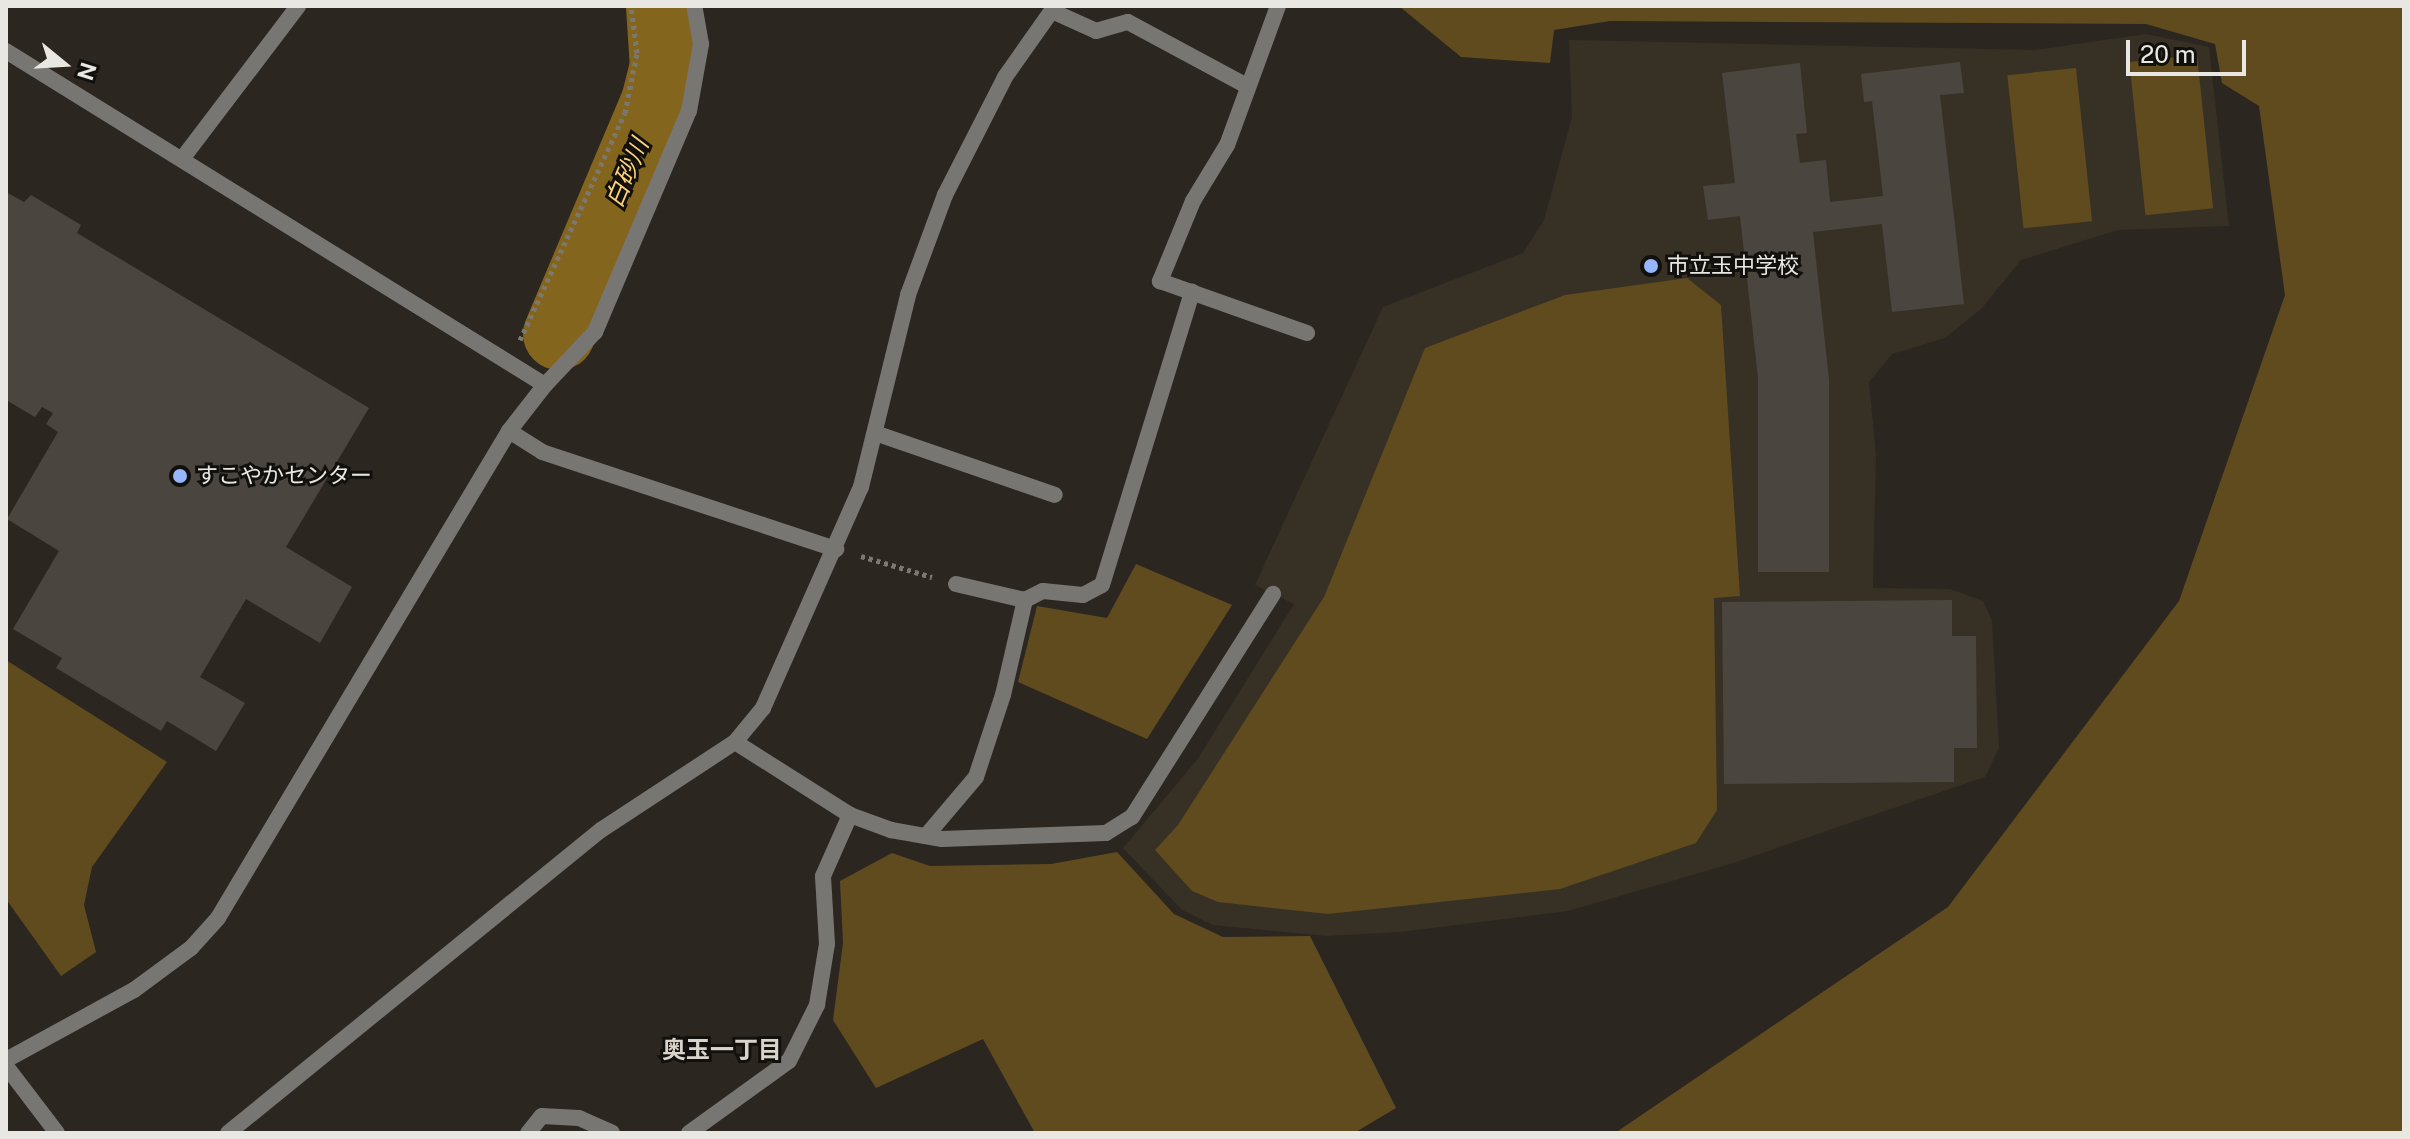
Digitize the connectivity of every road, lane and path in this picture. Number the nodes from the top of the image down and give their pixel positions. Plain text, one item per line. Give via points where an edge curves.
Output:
1 (298, 6) edge
2 (631, 6) edge
3 (1278, 6) edge
4 (1053, 8) edge
5 (700, 9) edge
6 (6, 51) edge
7 (1245, 85) junction
8 (182, 159) junction
9 (1192, 292) junction
10 (1307, 333) dead end
11 (512, 349) dead end
12 (545, 385) junction
13 (509, 431) junction
14 (875, 433) junction
15 (1055, 495) dead end
16 (836, 549) junction
17 (956, 584) joint
18 (1273, 594) dead end
19 (1025, 600) junction
20 (735, 742) junction
21 (850, 815) junction
22 (926, 836) junction
23 (6, 1060) edge
24 (6, 1066) edge
25 (231, 1132) edge
26 (57, 1133) edge
27 (528, 1133) edge
28 (612, 1133) edge
29 (689, 1133) edge

1 - 8 street
2 - 11 path via 637,53 625,113 557,269
3 - 7 street
4 - 7 street via 1096,31 1128,22
4 - 14 street via 1005,77 945,195 908,295
5 - 12 street via 699,75 689,111 595,332
6 - 8 street
7 - 9 street via 1227,145 1193,201 1160,281
8 - 12 street
9 - 10 street
9 - 19 street via 1102,585 1083,595 1043,591
12 - 13 street
13 - 16 street via 542,452
13 - 23 street via 218,918 191,948 134,990
14 - 15 street
14 - 16 street
16 - 17 path
16 - 20 street via 763,708
17 - 19 street
18 - 22 street via 1132,817 1106,833 1075,839
19 - 22 street via 1003,695 976,777
20 - 21 street
20 - 25 street via 601,830
21 - 22 street
21 - 29 street via 823,876 827,944 817,1005 789,1061
24 - 26 street
27 - 28 street via 542,1116 579,1118

